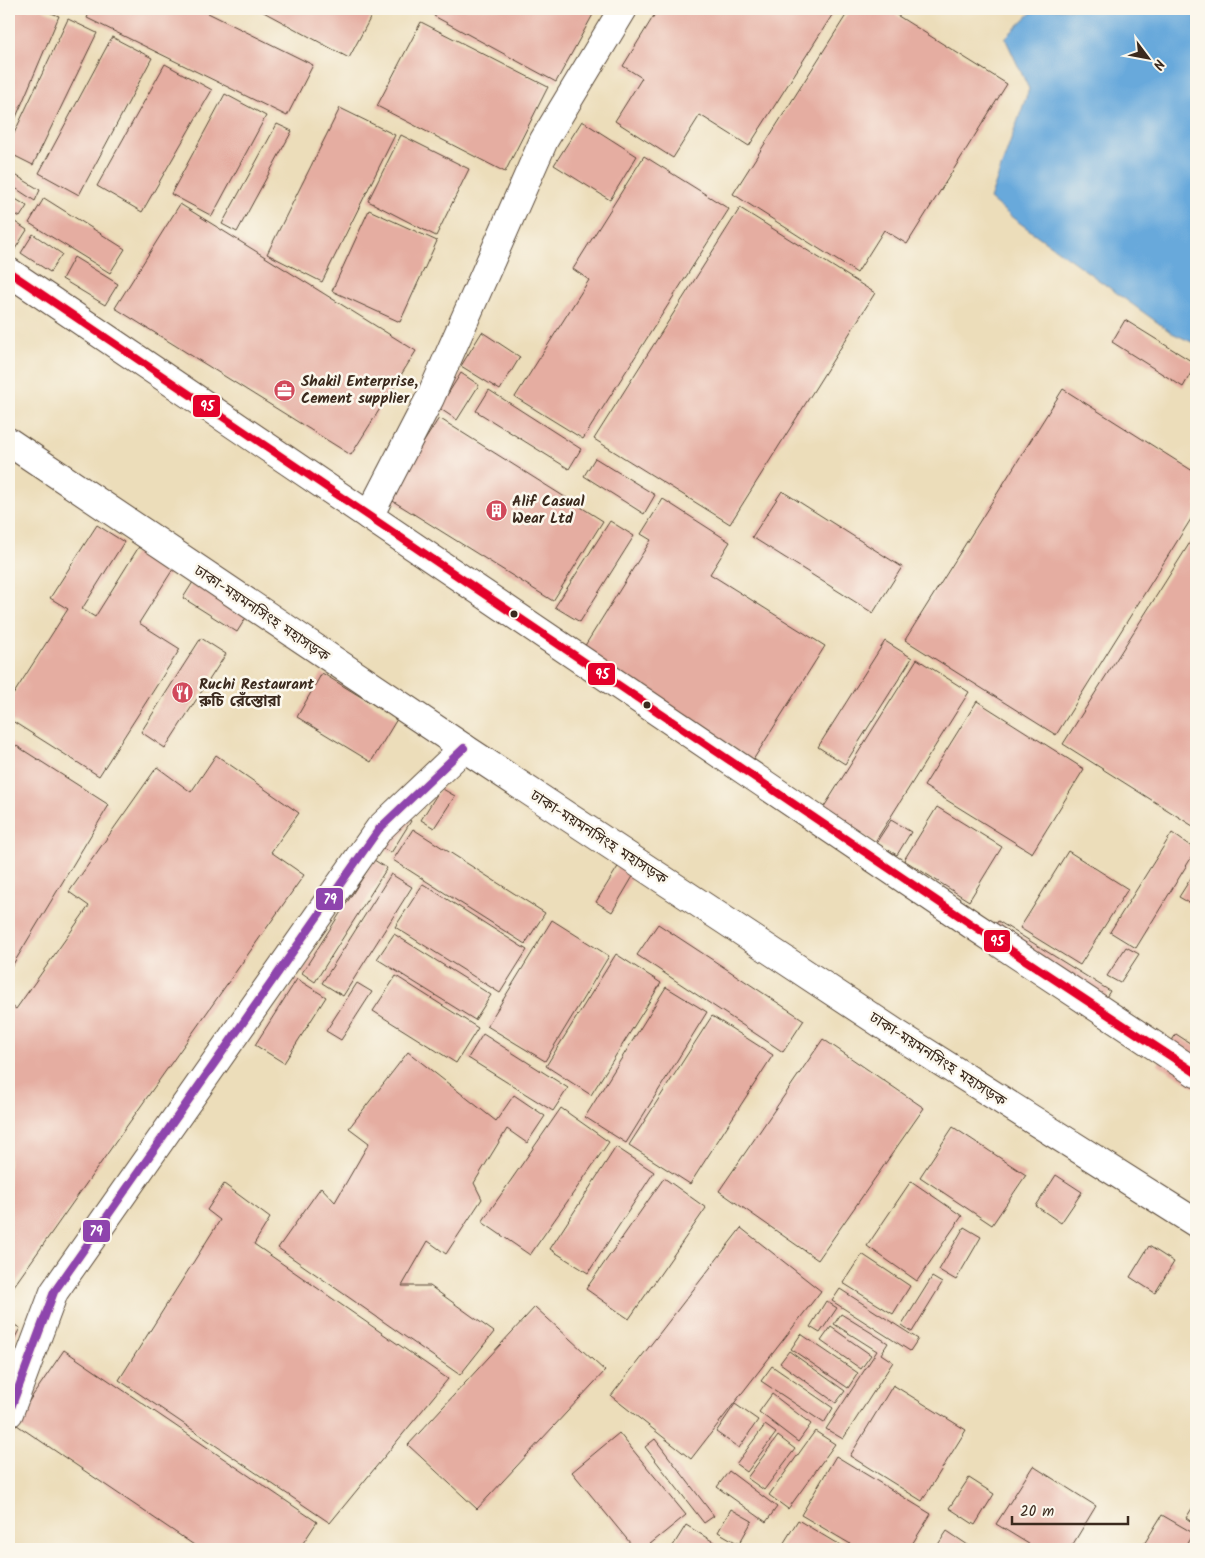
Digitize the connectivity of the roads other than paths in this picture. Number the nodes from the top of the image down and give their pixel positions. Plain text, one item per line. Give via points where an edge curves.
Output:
1 (623, 9) edge
2 (9, 272) edge
3 (9, 442) edge
4 (369, 516) junction
5 (464, 748) junction
6 (1196, 1073) edge
7 (1196, 1223) edge
8 (9, 1413) edge

1 - 4 main road via 544,140 430,398
2 - 4 main road
3 - 5 main road, ঢাকা-ময়মনসিংহ মহাসড়ক
4 - 6 main road
5 - 7 main road, ঢাকা-ময়মনসিংহ মহাসড়ক via 897,1034
5 - 8 main road via 379,829 54,1292

